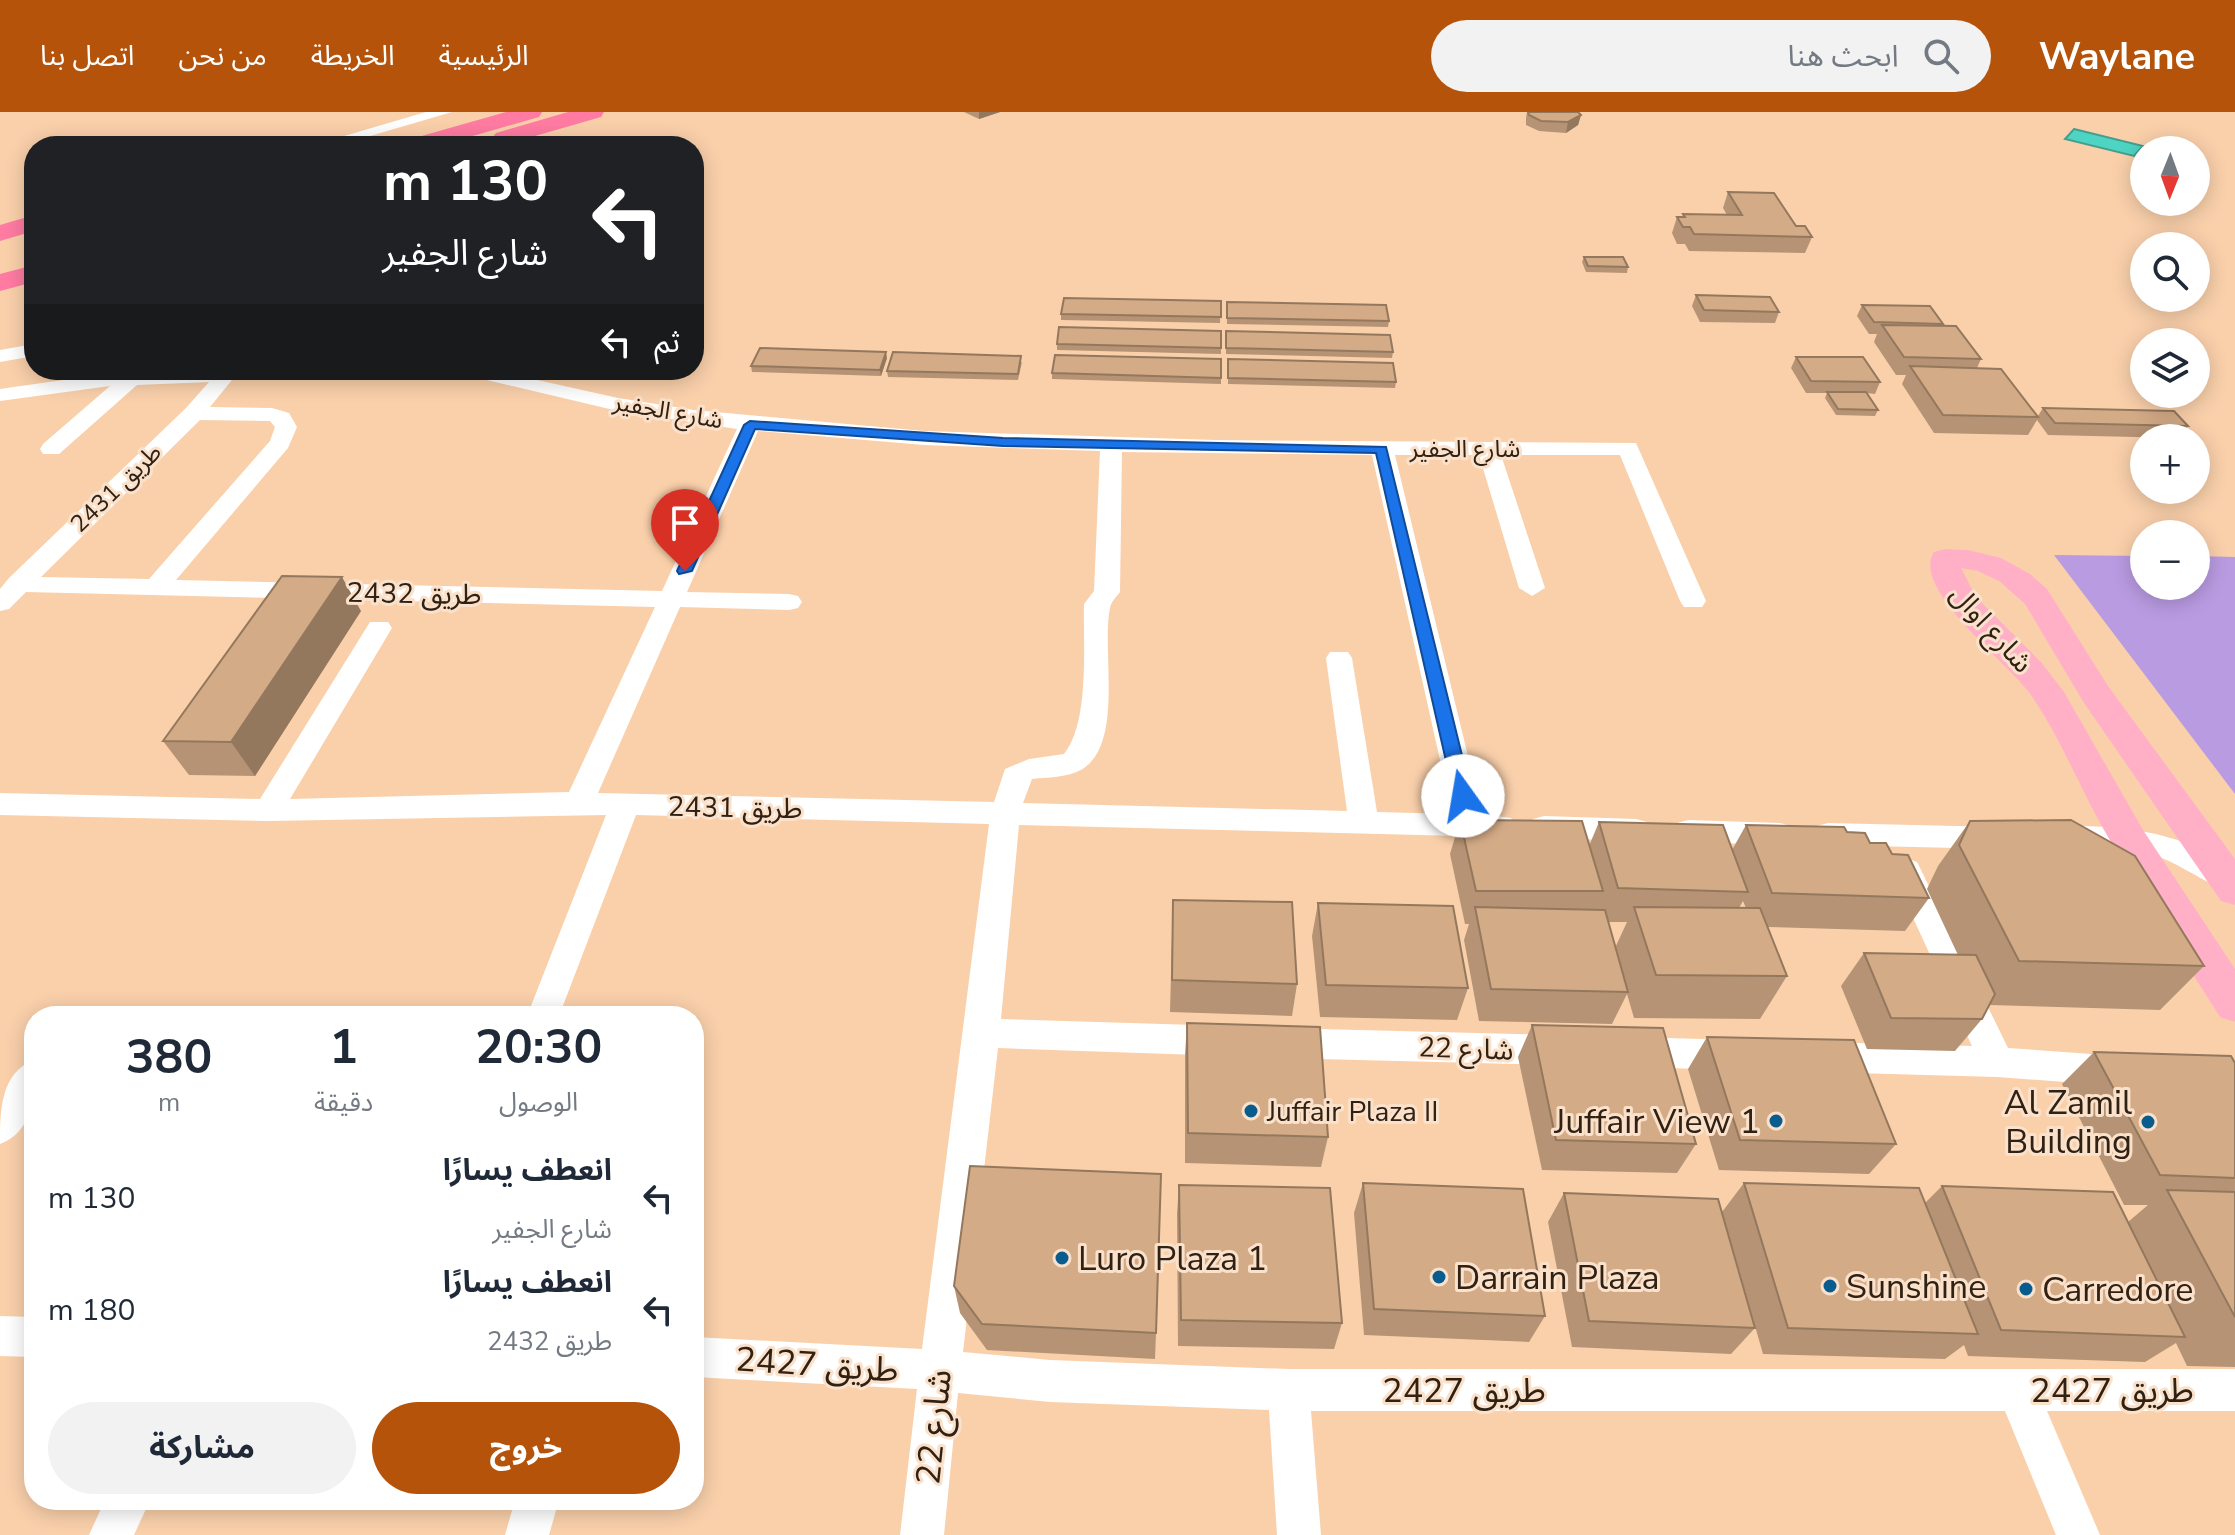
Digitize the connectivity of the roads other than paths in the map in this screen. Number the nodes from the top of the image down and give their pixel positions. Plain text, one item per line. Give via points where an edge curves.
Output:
1 (444, 112) edge
2 (531, 112) edge
3 (593, 112) edge
4 (355, 136) edge
5 (447, 136) edge
6 (510, 136) edge
7 (24, 226) edge
8 (0, 233) edge
9 (24, 256) edge
10 (0, 263) edge
11 (24, 276) edge
12 (0, 283) edge
13 (24, 352) edge
14 (0, 356) edge
15 (114, 380) edge
16 (130, 380) edge
17 (221, 380) edge
18 (513, 380) edge
19 (0, 395) edge
20 (194, 413) junction
21 (750, 425) junction
22 (1111, 445) junction
23 (51, 449) dead end
24 (1382, 449) junction
25 (1488, 449) junction
26 (15, 578) edge
27 (156, 587) junction
28 (1532, 588) dead end
29 (672, 600) junction
30 (1693, 601) dead end
31 (789, 602) dead end
32 (0, 603) edge
33 (379, 628) dead end
34 (1339, 658) dead end
35 (579, 803) junction
36 (0, 804) edge
37 (625, 804) junction
38 (268, 810) junction
39 (1003, 813) junction
40 (1364, 822) junction
41 (1470, 825) junction
42 (1890, 835) junction
43 (2015, 838) junction
44 (2128, 840) junction
45 (2158, 883) junction
46 (2231, 885) edge
47 (2235, 1004) edge
48 (546, 1006) edge
49 (982, 1033) junction
50 (1997, 1062) junction
51 (2150, 1073) edge
52 (24, 1091) edge
53 (0, 1128) edge
54 (0, 1336) edge
55 (24, 1337) edge
56 (704, 1357) edge
57 (938, 1373) junction
58 (1288, 1390) junction
59 (2235, 1390) edge
60 (2018, 1391) junction
61 (123, 1510) edge
62 (534, 1510) edge
63 (111, 1535) edge
64 (527, 1535) edge
65 (922, 1535) edge
66 (1299, 1535) edge
67 (2078, 1535) edge

1 - 4 street
2 - 5 highway
3 - 6 highway
7 - 8 highway
9 - 10 highway
11 - 12 highway
13 - 14 street
15 - 19 street
16 - 23 street
17 - 20 street, طريق 2431
18 - 21 street, شارع الجفير
20 - 26 street, طريق 2431
20 - 27 street via 272,415 286,427 280,443
21 - 22 street, شارع الجفير
21 - 29 street
22 - 24 street, شارع الجفير
22 - 39 street via 1107,592 1097,604 1092,725 1076,759 1031,767 1015,776
24 - 25 street, شارع الجفير
24 - 41 street
25 - 28 street
25 - 30 street, شارع الجفير via 1628,448
26 - 27 street, طريق 2432
26 - 32 street, طريق 2431
27 - 29 street, طريق 2432
29 - 31 street, طريق 2432
29 - 35 street
33 - 38 street
34 - 40 street
35 - 37 street, طريق 2431
35 - 38 street, طريق 2431
36 - 38 street, طريق 2431
37 - 39 street, طريق 2431
37 - 48 street
39 - 40 street, طريق 2431
39 - 49 street, شارع 22
40 - 41 street, طريق 2431
41 - 42 street, طريق 2431
42 - 43 street, طريق 2431
42 - 50 street
43 - 44 street, طريق 2431
43 - 45 street, طريق 2431 via 2098,856
44 - 45 main road, شارع اوال
44 - 46 street, طريق 2431 via 2187,854
44 - 46 main road, شارع اوال via 2080,745 2038,680 1961,600 1947,580 1945,559 1988,563 2036,596 2075,663
45 - 47 main road, شارع اوال
49 - 50 street, شارع 22
49 - 57 street, شارع 22
50 - 51 street, شارع 22
52 - 53 street
54 - 55 street
56 - 57 street, طريق 2427 via 878,1365
57 - 58 street, طريق 2427
57 - 65 street, شارع 22
58 - 60 street, طريق 2427
58 - 66 street
59 - 60 street, طريق 2427
60 - 67 street
61 - 63 street
62 - 64 street

